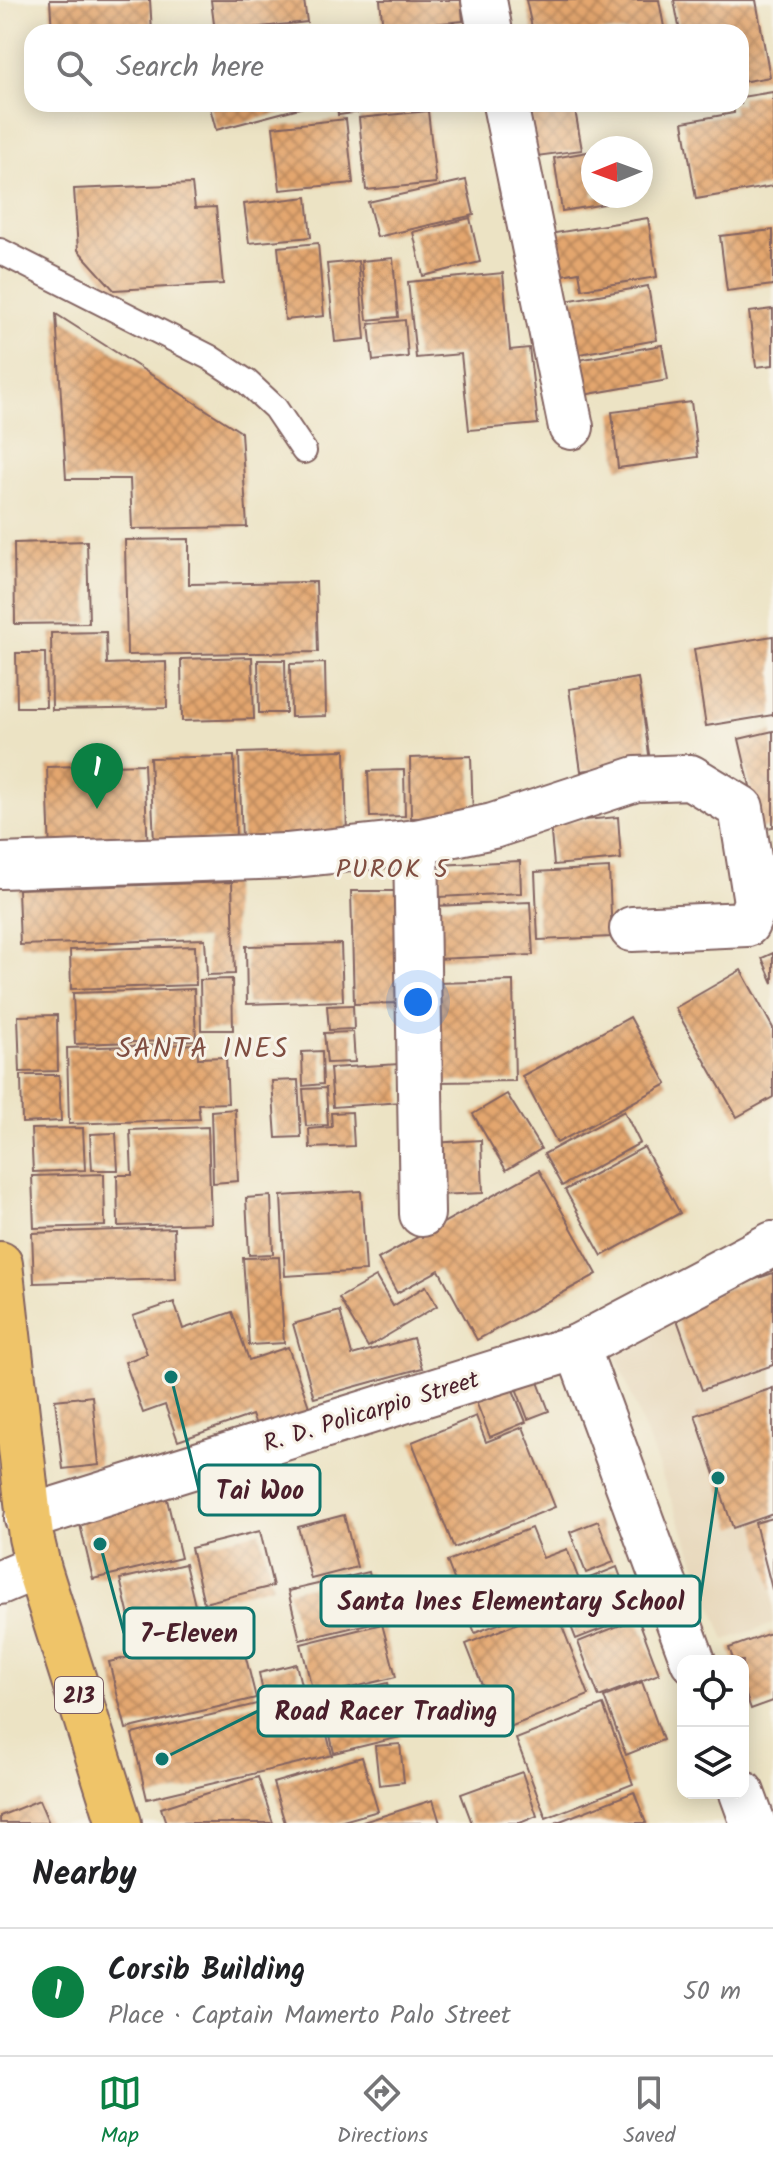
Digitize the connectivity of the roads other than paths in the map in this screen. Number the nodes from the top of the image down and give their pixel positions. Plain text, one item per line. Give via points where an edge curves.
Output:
1 (484, 0) edge
2 (488, 24) edge
3 (507, 112) edge
4 (0, 251) edge
5 (571, 427) dead end
6 (304, 451) dead end
7 (416, 842) junction
8 (0, 866) edge
9 (632, 929) dead end
10 (422, 1214) dead end
11 (773, 1244) edge
12 (0, 1264) edge
13 (577, 1347) junction
14 (27, 1518) junction
15 (19, 1574) edge
16 (691, 1655) edge
17 (744, 1799) edge
18 (119, 1823) edge
19 (753, 1823) edge

1 - 2 street
3 - 5 street
4 - 6 lane via 209,357 247,382 275,408
7 - 8 street via 286,856
7 - 9 street via 493,826 636,779 690,777 741,808 756,902 747,924
7 - 10 street
11 - 13 street, R. D. Policarpio Street
12 - 14 main road, 213
13 - 14 street, R. D. Policarpio Street
13 - 16 street
14 - 15 main road, 213
15 - 18 main road, 213
17 - 19 street

